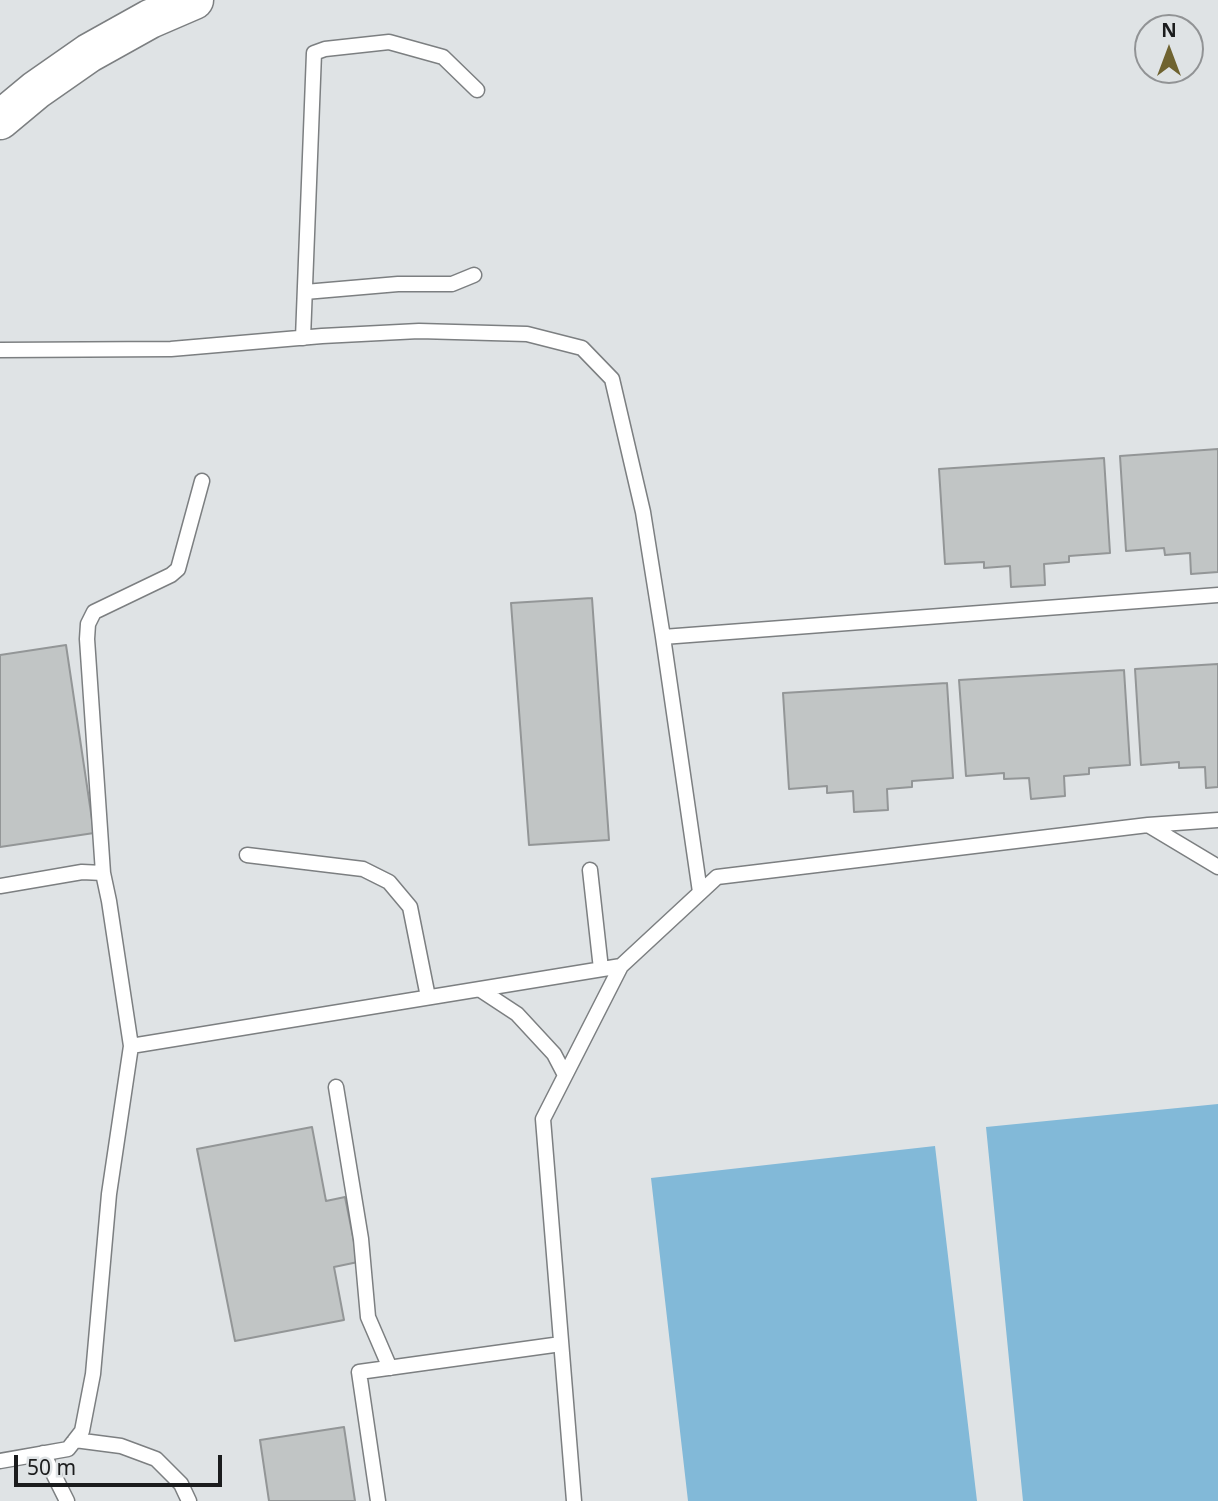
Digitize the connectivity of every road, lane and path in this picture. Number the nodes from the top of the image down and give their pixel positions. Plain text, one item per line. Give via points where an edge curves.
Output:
1 (194, 0) edge
2 (477, 90) dead end
3 (0, 120) edge
4 (474, 275) dead end
5 (305, 292) junction
6 (303, 338) junction
7 (0, 350) edge
8 (202, 481) dead end
9 (1218, 595) edge
10 (663, 636) junction
11 (1218, 820) edge
12 (1148, 825) junction
13 (247, 855) dead end
14 (1218, 867) edge
15 (590, 870) dead end
16 (103, 873) junction
17 (0, 886) edge
18 (701, 892) junction
19 (621, 966) junction
20 (601, 969) junction
21 (479, 989) junction
22 (428, 997) junction
23 (131, 1046) junction
24 (565, 1075) junction
25 (336, 1087) dead end
26 (561, 1344) junction
27 (390, 1367) junction
28 (75, 1440) junction
29 (43, 1453) junction
30 (0, 1461) edge
31 (67, 1501) edge
32 (189, 1501) edge
33 (378, 1501) edge
34 (575, 1501) edge

1 - 3 main road via 89,52
2 - 5 lane via 443,57 389,42 314,53
4 - 5 lane via 452,284
5 - 6 lane
6 - 7 lane via 171,349
6 - 10 lane via 419,331 527,334 582,348 612,379 643,512
8 - 16 lane via 178,569 94,612 88,624
9 - 10 lane
10 - 18 lane
11 - 12 lane
12 - 14 lane
12 - 18 lane via 717,877
13 - 22 lane via 363,869 389,882 410,906
15 - 20 lane
16 - 17 lane via 82,872
16 - 23 lane
18 - 19 lane
19 - 20 lane
19 - 24 lane
20 - 21 lane
21 - 22 lane
21 - 24 lane via 517,1014 554,1054
22 - 23 lane
23 - 28 lane via 109,1194 93,1374 82,1431
24 - 26 lane via 543,1119
25 - 27 lane via 361,1239 368,1317
26 - 27 lane
26 - 34 lane
27 - 33 lane via 359,1372
28 - 29 lane via 68,1449
28 - 32 lane via 121,1446 156,1459 181,1484
29 - 30 lane
29 - 31 lane

